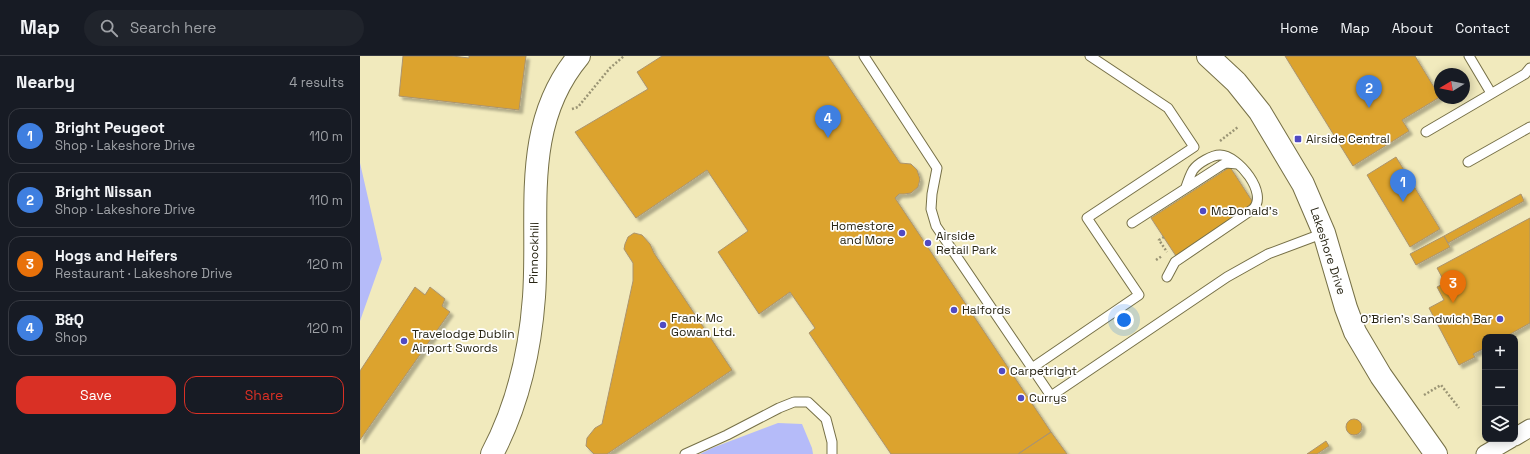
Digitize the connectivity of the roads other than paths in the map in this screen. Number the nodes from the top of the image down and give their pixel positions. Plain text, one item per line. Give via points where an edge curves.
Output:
1 (579, 56) edge
2 (864, 56) edge
3 (1090, 56) edge
4 (1208, 56) edge
5 (1469, 56) edge
6 (1530, 68) edge
7 (1491, 93) junction
8 (1530, 127) edge
9 (1426, 132) dead end
10 (1468, 162) dead end
11 (1132, 223) dead end
12 (1324, 233) junction
13 (1167, 277) dead end
14 (1032, 368) junction
15 (1530, 428) edge
16 (1518, 435) edge
17 (1506, 442) edge
18 (492, 454) edge
19 (685, 454) edge
20 (832, 454) edge
21 (1436, 454) edge
22 (1484, 454) edge

1 - 18 street, Pinnockhill via 555,94 546,116 537,154 534,296 530,337 515,402
2 - 14 lane via 937,168 931,209 936,226
3 - 14 lane via 1168,108 1194,147 1088,218 1139,295
4 - 12 street, Lakeshore Drive via 1236,82 1260,112 1303,184
5 - 7 lane
6 - 7 lane via 1525,74
7 - 9 lane
8 - 10 lane
11 - 13 lane via 1226,163 1237,164 1254,185 1257,205 1176,262
12 - 14 lane via 1268,254 1227,277 1051,396
12 - 21 street, Lakeshore Drive via 1355,332 1381,376
15 - 16 street
17 - 22 street
19 - 20 lane via 794,402 808,402 826,419 832,442

